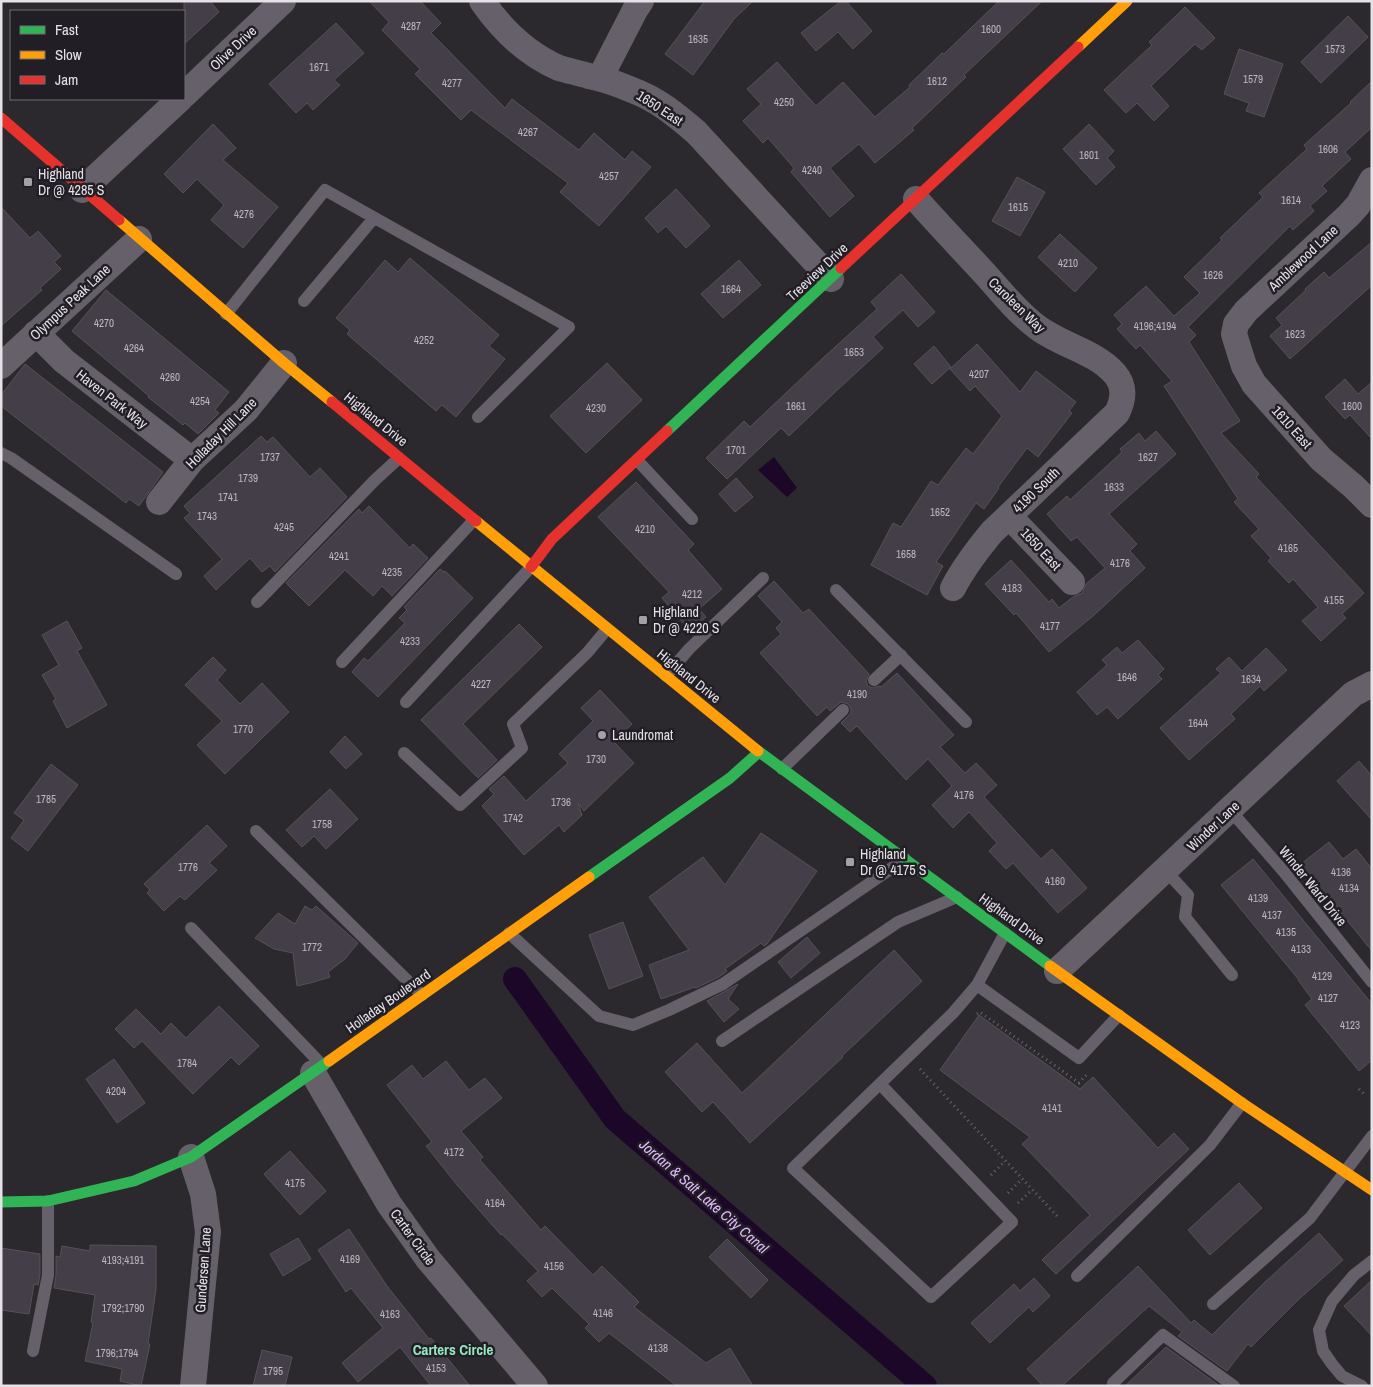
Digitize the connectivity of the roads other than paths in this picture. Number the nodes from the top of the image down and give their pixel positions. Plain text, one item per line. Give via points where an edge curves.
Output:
1 (283, 1) edge
2 (482, 1) edge
3 (640, 1) edge
4 (1127, 1) edge
5 (600, 78) junction
6 (185, 94) edge
7 (179, 100) edge
8 (1, 118) edge
9 (1372, 180) edge
10 (82, 190) junction
11 (916, 199) junction
12 (374, 218) junction
13 (139, 239) junction
14 (831, 279) junction
15 (304, 301) dead end
16 (226, 314) junction
17 (36, 333) junction
18 (1234, 334) joint
19 (284, 363) junction
20 (1, 366) edge
21 (1122, 397) joint
22 (478, 416) dead end
23 (1, 453) edge
24 (399, 458) junction
25 (192, 460) junction
26 (637, 460) junction
27 (159, 502) dead end
28 (1372, 505) edge
29 (1009, 516) junction
30 (692, 519) dead end
31 (474, 520) junction
32 (531, 567) junction
33 (176, 574) dead end
34 (763, 578) dead end
35 (1072, 582) dead end
36 (953, 588) dead end
37 (836, 590) dead end
38 (257, 602) dead end
39 (607, 629) junction
40 (901, 655) junction
41 (342, 662) dead end
42 (666, 676) junction
43 (874, 680) dead end
44 (1372, 684) edge
45 (406, 702) dead end
46 (843, 710) dead end
47 (966, 722) dead end
48 (759, 752) junction
49 (404, 753) dead end
50 (782, 769) junction
51 (1230, 810) junction
52 (256, 831) dead end
53 (905, 859) junction
54 (1165, 870) junction
55 (957, 897) junction
56 (191, 928) dead end
57 (509, 933) junction
58 (1005, 933) junction
59 (1057, 971) junction
60 (1232, 974) dead end
61 (1372, 982) edge
62 (977, 985) junction
63 (422, 995) junction
64 (1119, 1015) junction
65 (722, 1041) dead end
66 (318, 1070) junction
67 (880, 1084) junction
68 (1242, 1103) junction
69 (1372, 1136) edge
70 (191, 1156) junction
71 (1344, 1172) junction
72 (1372, 1190) edge
73 (1, 1202) edge
74 (48, 1202) junction
75 (1372, 1261) edge
76 (1077, 1276) dead end
77 (1213, 1304) dead end
78 (33, 1351) dead end
79 (1113, 1383) dead end
80 (193, 1386) edge
81 (535, 1386) edge
82 (1234, 1386) edge
83 (1362, 1386) edge

1 - 6 street, Olive Drive
2 - 5 street, 1650 East via 509,34 533,54 560,68
3 - 5 street
4 - 11 main road, Treeview Drive
5 - 14 street, 1650 East via 634,90 672,111
7 - 10 street
8 - 10 main road, Highland Drive
9 - 18 street, Amblewood Lane via 1349,215 1246,311 1236,324
10 - 13 main road, Highland Drive
11 - 14 main road, Treeview Drive
11 - 21 street, Caroleen Way via 1035,326 1114,373 1121,383
12 - 15 lane
12 - 16 lane via 325,190
12 - 22 lane via 569,327
13 - 16 main road, Highland Drive
13 - 17 street, Olympus Peak Lane
14 - 26 main road, Treeview Drive
16 - 19 main road, Highland Drive
17 - 20 street, Olympus Peak Lane
17 - 25 street, Haven Park Way via 64,361
18 - 28 street, 1610 East via 1244,366 1254,384 1320,459
19 - 24 main road, Highland Drive
19 - 25 street, Holladay Hill Lane via 246,410
21 - 29 street, 4190 South via 1117,413 1110,421
23 - 33 lane
24 - 31 main road, Highland Drive
24 - 38 lane
25 - 27 street, Holladay Hill Lane
26 - 30 lane
26 - 32 main road, Treeview Drive via 552,539
29 - 35 street, 1650 East
29 - 36 street, 4190 South via 976,551
31 - 32 main road, Highland Drive
31 - 41 lane
32 - 39 main road, Highland Drive
32 - 45 lane
34 - 42 lane via 689,649
37 - 40 lane
39 - 42 main road, Highland Drive
39 - 49 lane via 513,724 522,748 460,805
40 - 43 lane
40 - 47 lane
42 - 48 main road, Highland Drive
44 - 51 street, Winder Lane via 1353,694
46 - 50 lane
48 - 50 main road, Highland Drive
48 - 57 main road, Holladay Boulevard via 730,778
50 - 53 main road, Highland Drive
51 - 54 street, Winder Lane
51 - 61 lane, Winder Ward Drive
52 - 63 lane
53 - 55 main road, Highland Drive
53 - 57 lane via 723,984 633,1025 599,1016
54 - 59 street, Winder Lane
54 - 60 lane via 1188,895 1185,918
55 - 58 main road, Highland Drive
55 - 65 lane via 898,922
56 - 66 lane
57 - 63 main road, Holladay Boulevard
58 - 59 main road, Highland Drive
58 - 62 lane
59 - 64 main road, Highland Drive
62 - 64 lane via 1080,1058
62 - 67 lane
63 - 66 main road, Holladay Boulevard
64 - 68 main road, Highland Drive
66 - 70 main road, Holladay Boulevard
66 - 81 street, Carter Circle via 389,1204 428,1259
67 - 67 lane via 793,1168 931,1297 1012,1222
68 - 71 main road, Highland Drive
68 - 76 lane via 1210,1144
69 - 71 lane
70 - 74 main road, Holladay Boulevard via 134,1181
70 - 80 street, Gundersen Lane via 203,1194 208,1232
71 - 72 main road, Highland Drive
71 - 77 lane via 1310,1218
73 - 74 main road, Holladay Boulevard
74 - 78 lane via 48,1275
75 - 83 lane via 1354,1275 1332,1301 1319,1330 1324,1351 1332,1364 1342,1376
79 - 82 lane via 1163,1335

